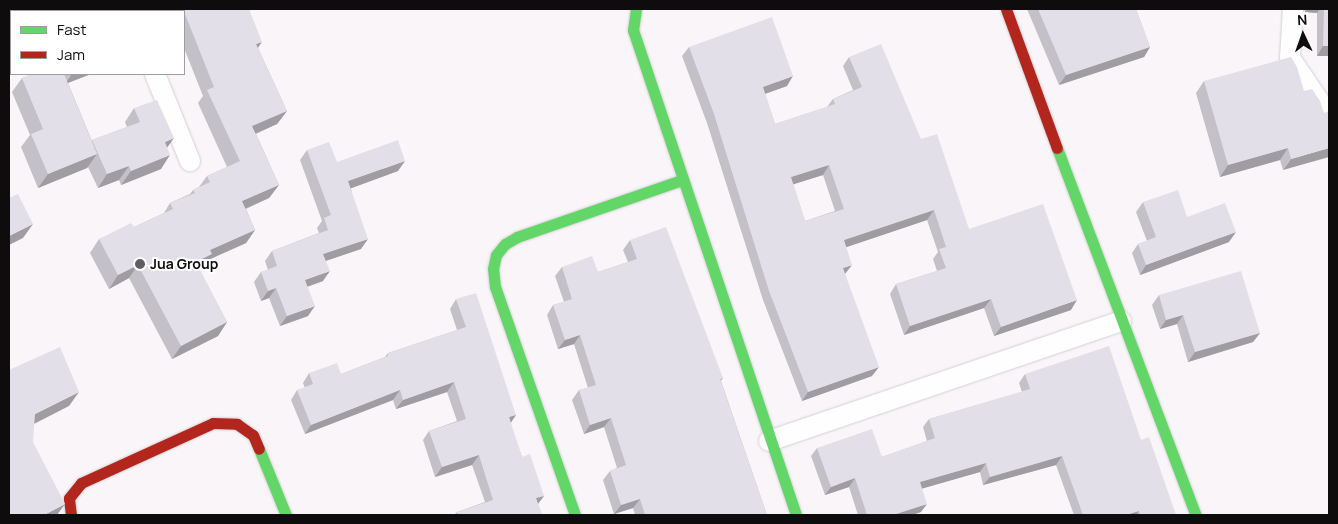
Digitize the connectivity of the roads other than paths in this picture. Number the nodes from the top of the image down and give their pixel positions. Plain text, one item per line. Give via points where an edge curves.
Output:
1 (636, 9) edge
2 (1006, 9) edge
3 (1293, 9) edge
4 (155, 75) edge
5 (1329, 106) edge
6 (190, 161) dead end
7 (682, 180) junction
8 (1121, 321) junction
9 (769, 441) junction
10 (71, 515) edge
11 (286, 515) edge
12 (575, 515) edge
13 (796, 515) edge
14 (1196, 515) edge

1 - 7 street via 633,30
2 - 8 street
3 - 5 street via 1290,58 1323,106
4 - 6 street
7 - 9 street
7 - 12 street via 517,237 496,255 493,269 495,286
8 - 9 street
8 - 14 street
9 - 13 street
10 - 11 street via 69,498 81,483 213,423 237,424 253,435

